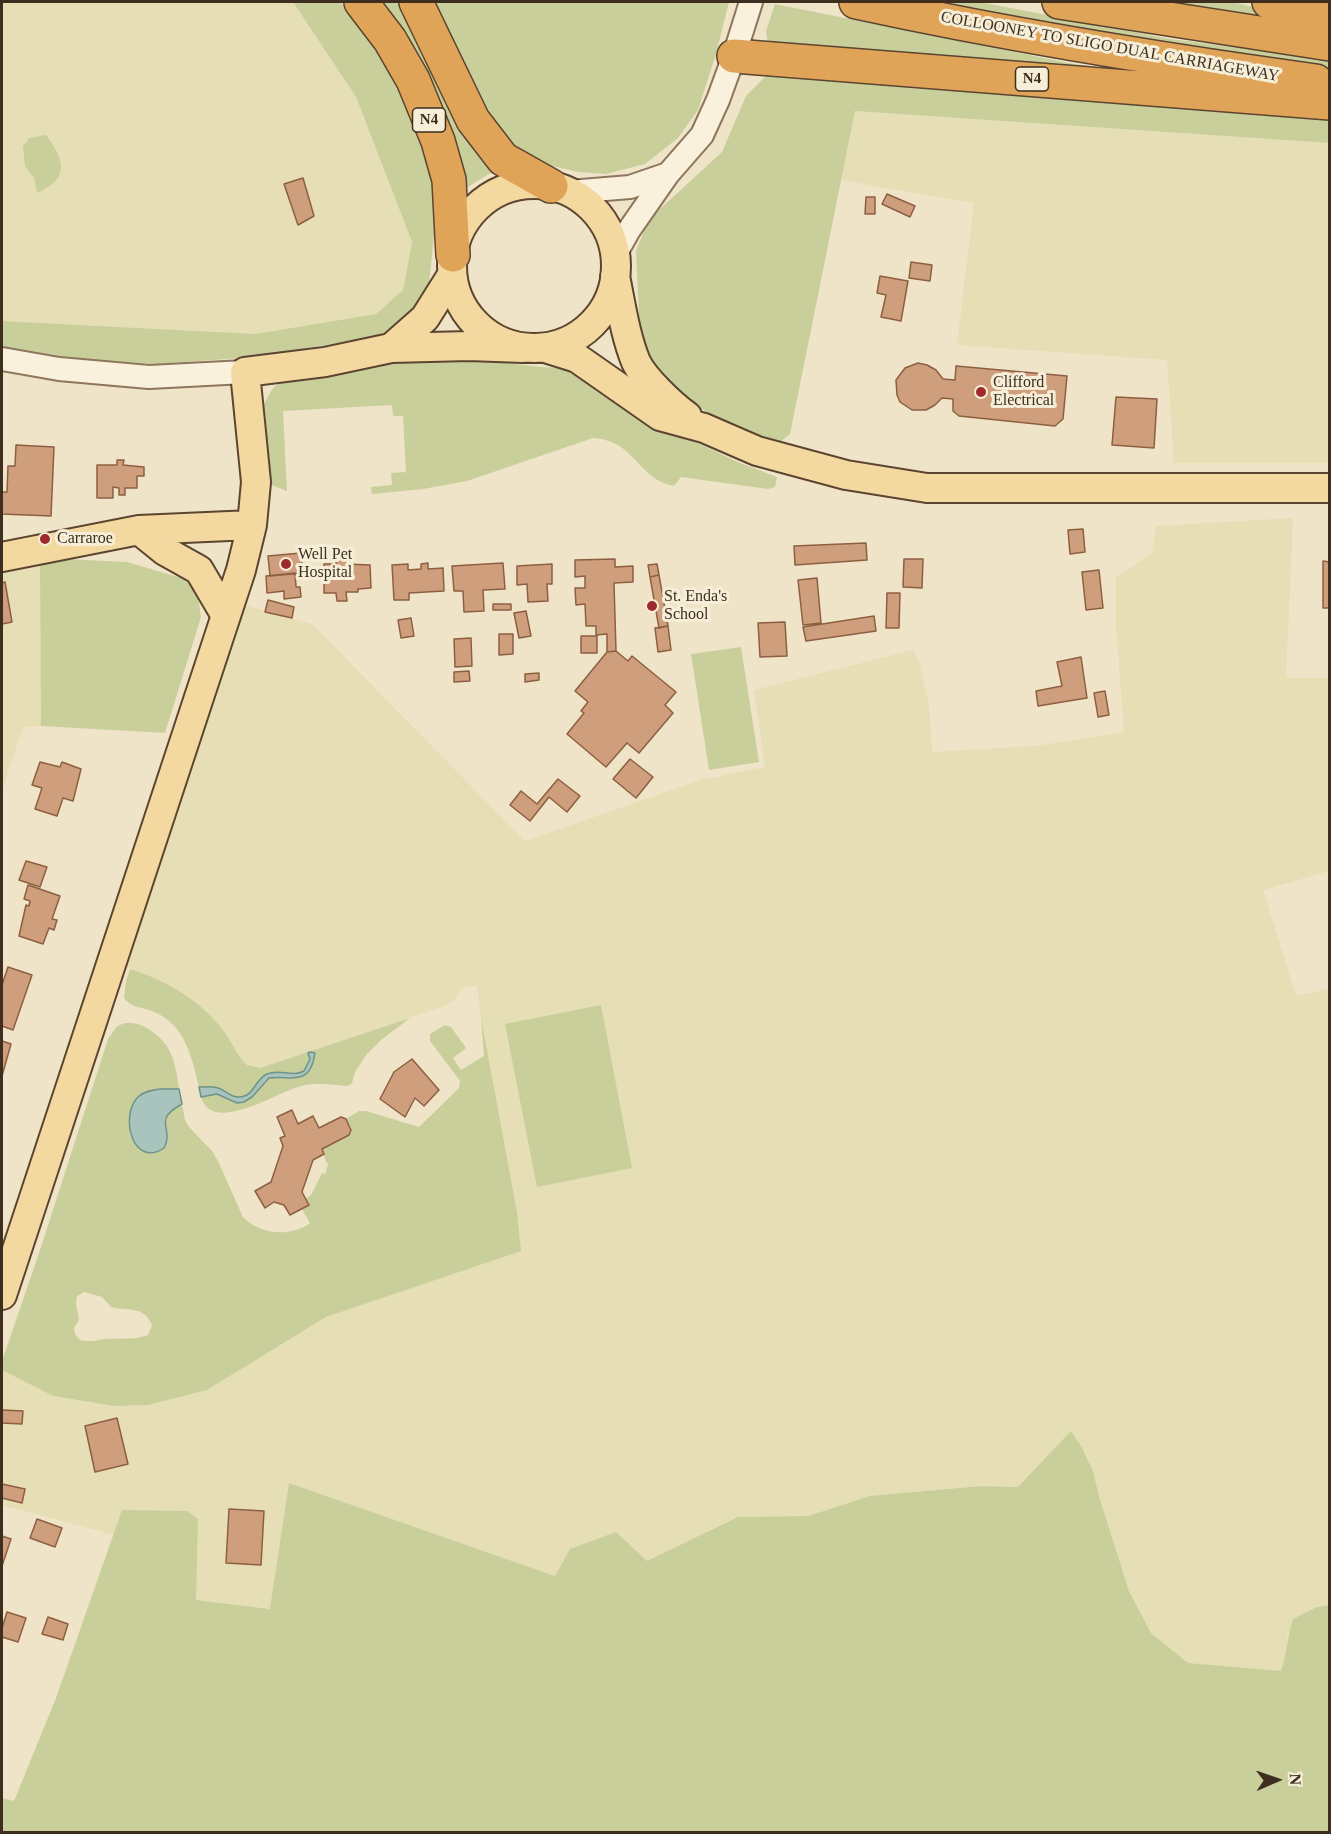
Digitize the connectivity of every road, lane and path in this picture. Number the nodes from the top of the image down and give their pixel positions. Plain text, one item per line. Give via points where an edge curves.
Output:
1 (361, 2) edge
2 (416, 2) edge
3 (751, 2) edge
4 (856, 2) edge
5 (1059, 2) edge
6 (1269, 2) edge
7 (1329, 17) edge
8 (1329, 44) edge
9 (737, 47) junction
10 (1329, 82) edge
11 (1329, 103) edge
12 (668, 174) junction
13 (560, 189) junction
14 (453, 265) junction
15 (615, 266) junction
16 (391, 348) junction
17 (534, 348) junction
18 (2, 359) edge
19 (245, 372) junction
20 (704, 428) junction
21 (1329, 488) edge
22 (252, 525) junction
23 (139, 530) junction
24 (2, 557) edge
25 (226, 616) junction
26 (2, 1295) edge

1 - 14 highway, N4 via 407,70 438,141 449,180
2 - 13 highway, N4 via 473,120 503,159
3 - 9 street
4 - 10 highway, COLLOONEY TO SLIGO DUAL CARRIAGEWAY via 1010,33
5 - 8 highway
6 - 7 highway
9 - 11 highway, N4
9 - 12 street via 702,135
12 - 13 street via 630,187
12 - 15 street via 629,230
13 - 14 main road via 529,184 507,188 487,199 459,233
13 - 15 main road via 586,202 599,216 610,234
14 - 16 main road via 425,318
14 - 17 main road via 458,296 467,314 501,342
15 - 17 main road via 610,297 600,315 566,342
15 - 20 main road via 624,320 637,364 668,402
16 - 17 main road
16 - 19 main road via 325,362
17 - 20 main road via 577,358 660,416
18 - 19 street via 149,377
19 - 22 main road via 256,482
20 - 21 main road via 757,451 846,475 927,488
22 - 23 main road
22 - 25 main road
23 - 24 main road
23 - 25 main road via 165,551 199,570
25 - 26 main road

